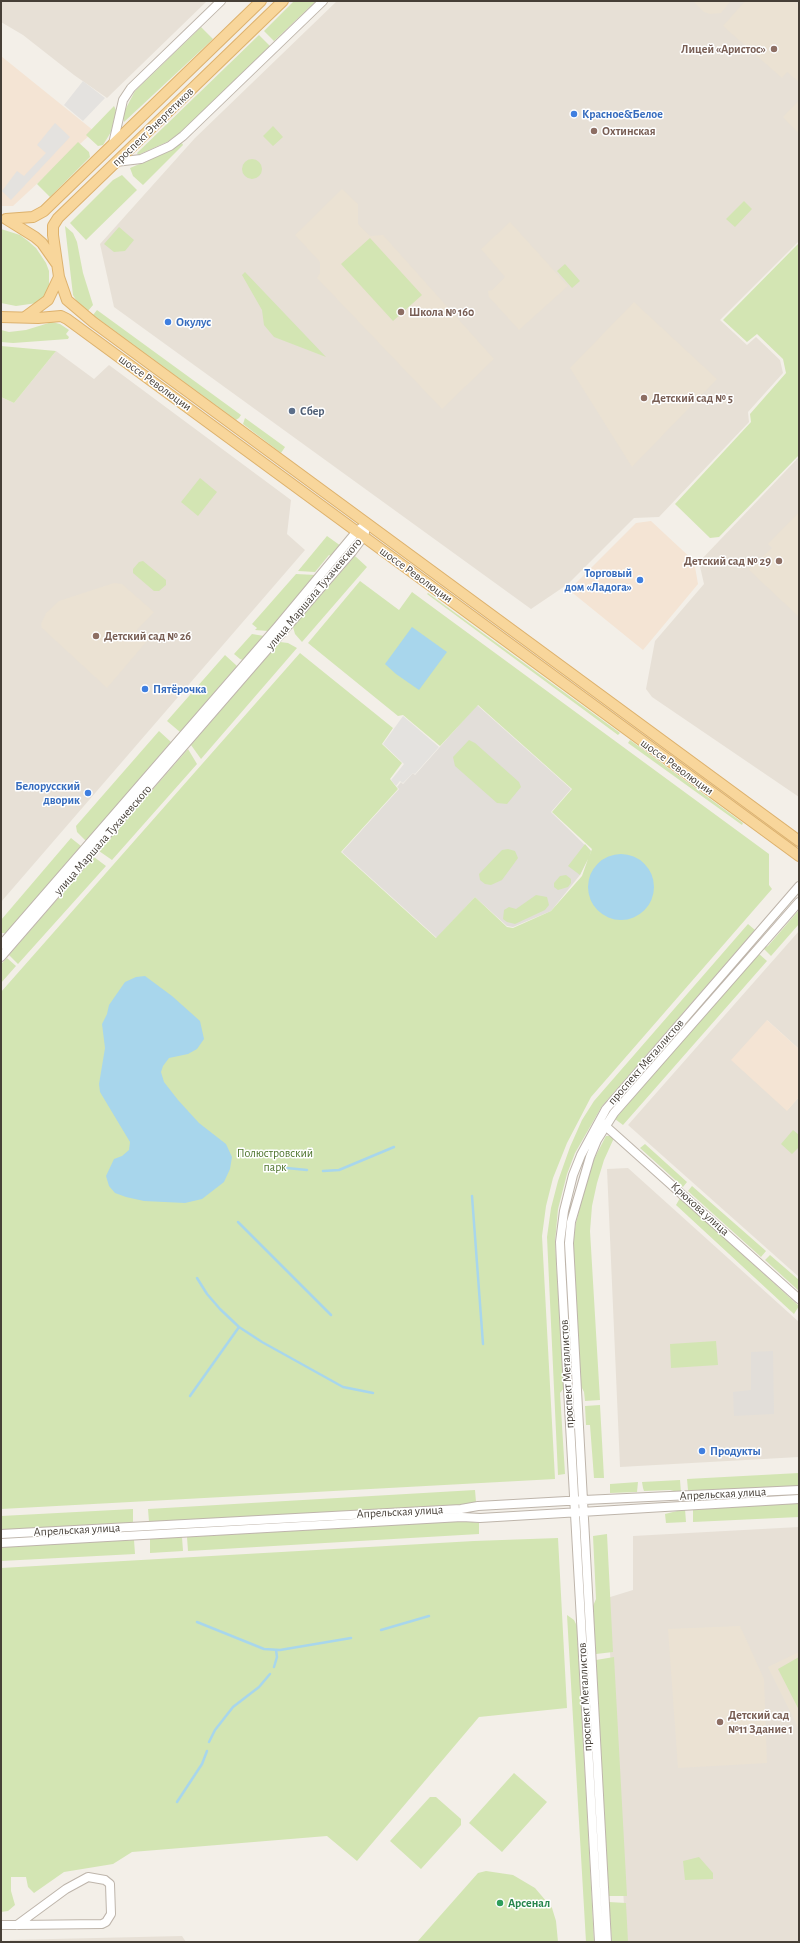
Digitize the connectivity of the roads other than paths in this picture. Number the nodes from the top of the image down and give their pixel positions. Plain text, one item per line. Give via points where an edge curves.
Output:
1 (221, 1) edge
2 (261, 1) edge
3 (283, 1) edge
4 (323, 1) edge
5 (113, 144) junction
6 (116, 162) junction
7 (4, 219) edge
8 (58, 266) junction
9 (59, 277) junction
10 (4, 315) edge
11 (26, 317) junction
12 (368, 524) junction
13 (360, 533) junction
14 (799, 841) edge
15 (799, 856) edge
16 (799, 886) edge
17 (799, 902) edge
18 (1, 945) edge
19 (1, 957) edge
20 (602, 1123) junction
21 (799, 1299) edge
22 (799, 1490) edge
23 (799, 1499) edge
24 (573, 1500) junction
25 (584, 1500) junction
26 (574, 1512) junction
27 (585, 1512) junction
28 (1, 1534) edge
29 (1, 1543) edge
30 (1, 1925) edge
31 (17, 1925) junction
32 (599, 1942) edge
33 (607, 1942) edge

1 - 5 street via 132,88 123,100
2 - 5 main road, проспект Энергетиков
3 - 6 main road, проспект Энергетиков
4 - 6 street via 183,136 170,146 141,159
5 - 7 main road, проспект Энергетиков via 44,211 33,217
6 - 8 main road, проспект Энергетиков via 58,218 53,226
7 - 8 main road via 38,240
8 - 9 main road, шоссе Революции
9 - 11 main road via 48,300
9 - 12 main road, шоссе Революции via 71,305
10 - 11 main road, шоссе Революции
11 - 13 main road, шоссе Революции via 61,316 67,319
12 - 13 street, улица Маршала Тухачевского
12 - 14 main road, шоссе Революции
13 - 15 main road, шоссе Революции
13 - 18 street, улица Маршала Тухачевского
13 - 19 street, улица Маршала Тухачевского via 352,552
16 - 20 street, проспект Металлистов via 617,1096
17 - 20 street, проспект Металлистов
20 - 21 street, Крюкова улица
20 - 24 street, проспект Металлистов via 581,1155 573,1175 560,1242
20 - 25 street, проспект Металлистов via 582,1178 570,1236
22 - 25 street, Апрельская улица
23 - 27 street, Апрельская улица
24 - 25 street, Апрельская улица
24 - 26 street, проспект Металлистов
24 - 28 street, Апрельская улица via 460,1509
25 - 27 street, проспект Металлистов
26 - 27 street, Апрельская улица
26 - 29 street, Апрельская улица
26 - 32 street, проспект Металлистов
27 - 33 street, проспект Металлистов
30 - 31 street
31 - 31 street via 102,1924 111,1914 110,1884 105,1880 88,1877 66,1889

